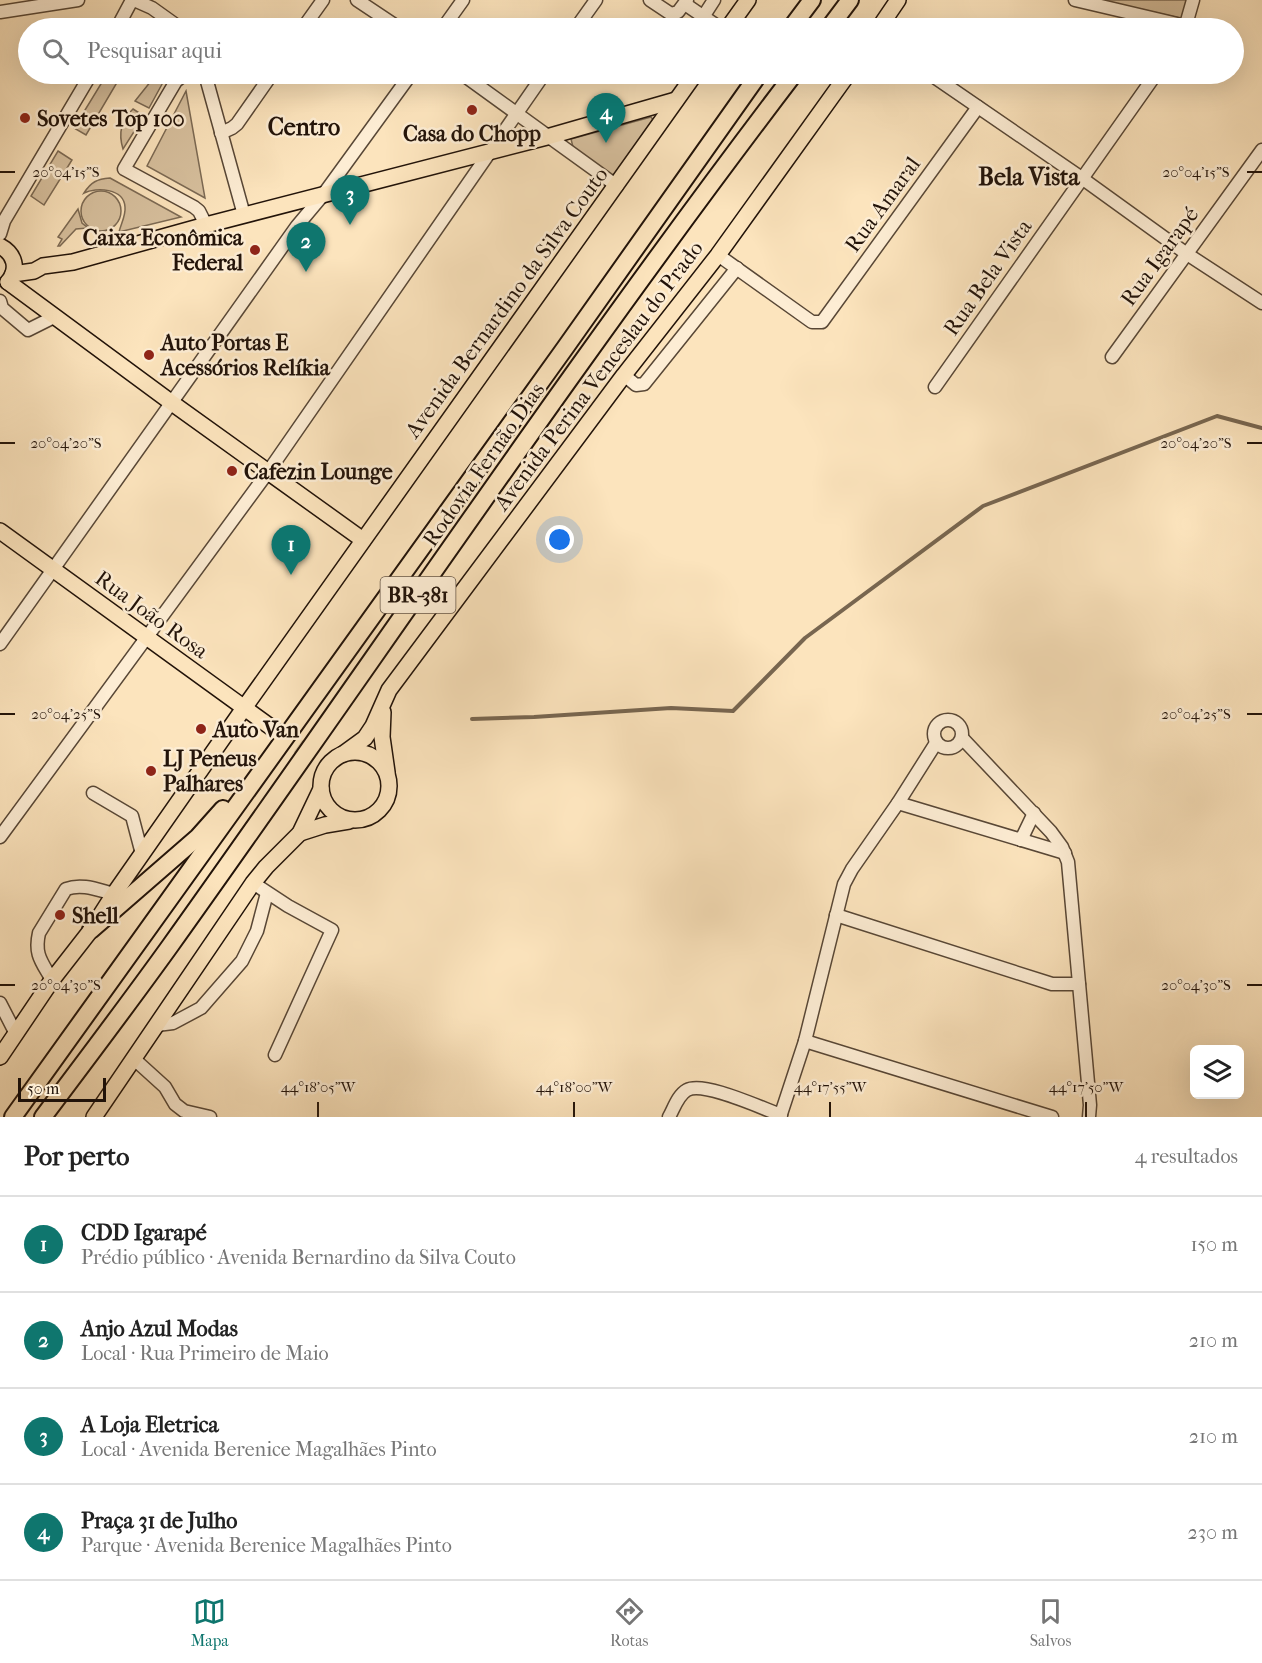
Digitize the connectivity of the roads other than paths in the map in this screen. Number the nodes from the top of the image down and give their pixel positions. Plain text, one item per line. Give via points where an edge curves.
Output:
1 (78, 0) edge
2 (133, 0) edge
3 (323, 0) edge
4 (357, 0) edge
5 (463, 0) edge
6 (596, 0) edge
7 (650, 0) edge
8 (714, 0) edge
9 (748, 0) edge
10 (812, 0) edge
11 (850, 0) edge
12 (898, 0) edge
13 (1075, 0) edge
14 (1193, 0) edge
15 (686, 2) edge
16 (0, 12) edge
17 (703, 17) joint
18 (123, 18) edge
19 (166, 18) edge
20 (310, 18) edge
21 (384, 18) edge
22 (450, 18) edge
23 (583, 18) edge
24 (735, 18) edge
25 (798, 18) edge
26 (836, 18) edge
27 (886, 18) edge
28 (1149, 18) edge
29 (1188, 18) edge
30 (85, 84) edge
31 (174, 84) edge
32 (208, 84) edge
33 (265, 84) edge
34 (404, 84) edge
35 (476, 84) edge
36 (537, 84) edge
37 (688, 84) edge
38 (752, 84) edge
39 (786, 84) edge
40 (841, 84) edge
41 (945, 84) edge
42 (1149, 84) edge
43 (676, 100) junction
44 (978, 107) junction
45 (516, 113) junction
46 (221, 133) junction
47 (547, 137) junction
48 (1262, 150) edge
49 (490, 151) junction
50 (1083, 179) junction
51 (616, 186) junction
52 (322, 195) junction
53 (244, 215) junction
54 (206, 225) junction
55 (0, 234) edge
56 (0, 246) edge
57 (1187, 254) junction
58 (718, 255) junction
59 (12, 257) junction
60 (43, 266) junction
61 (737, 268) junction
62 (4, 288) edge
63 (1258, 301) edge
64 (54, 317) junction
65 (1112, 357) dead end
66 (624, 375) junction
67 (935, 387) dead end
68 (172, 403) junction
69 (268, 472) junction
70 (0, 531) edge
71 (363, 540) junction
72 (53, 571) junction
73 (146, 637) junction
74 (0, 644) edge
75 (383, 703) junction
76 (244, 708) junction
77 (279, 733) tunnel mouth
78 (962, 738) junction
79 (936, 743) junction
80 (276, 751) junction
81 (343, 754) junction
82 (312, 756) tunnel mouth
83 (327, 766) junction
84 (387, 773) junction
85 (321, 789) junction
86 (93, 793) dead end
87 (898, 803) junction
88 (1034, 813) junction
89 (355, 821) junction
90 (300, 833) junction
91 (0, 837) edge
92 (1020, 840) junction
93 (1065, 853) junction
94 (142, 854) junction
95 (253, 883) junction
96 (267, 893) junction
97 (114, 894) junction
98 (836, 915) junction
99 (91, 930) junction
100 (52, 980) junction
101 (1079, 984) junction
102 (0, 1002) edge
103 (157, 1025) junction
104 (16, 1034) junction
105 (805, 1041) junction
106 (275, 1054) dead end
107 (0, 1057) edge
108 (133, 1058) junction
109 (182, 1114) edge
110 (780, 1116) edge
111 (13, 1117) edge
112 (43, 1117) edge
113 (94, 1117) edge
114 (210, 1117) edge
115 (669, 1117) edge
116 (1052, 1117) edge
117 (1089, 1117) edge

1 - 16 street
2 - 18 street
2 - 19 street
3 - 20 street
4 - 21 street
5 - 22 street
6 - 23 street
7 - 15 street via 671,14
8 - 17 street
9 - 24 main road
10 - 25 highway
11 - 26 highway
12 - 27 main road
13 - 28 street
14 - 29 street
15 - 17 street
30 - 55 street
31 - 54 street via 124,169 194,207
32 - 46 street
33 - 46 street via 237,124
34 - 52 street
35 - 45 street
36 - 45 street
37 - 43 main road, Avenida Bernardino da Silva Couto
38 - 80 highway, Rodovia Fernão Dias / BR-381
39 - 112 highway, Rodovia Fernão Dias / BR-381 via 583,361 168,949
40 - 58 main road, Avenida Perina Venceslau do Prado
41 - 44 street
42 - 50 street, Rua Bela Vista
43 - 47 main road
43 - 51 main road, Avenida Bernardino da Silva Couto
44 - 50 street
44 - 61 street, Rua Amaral via 819,324
45 - 47 street
45 - 49 street
46 - 53 street
47 - 49 main road
47 - 51 street
48 - 57 street, Rua Igarapé
49 - 52 main road
49 - 69 street
50 - 57 street
50 - 67 street, Rua Bela Vista
51 - 71 main road, Avenida Bernardino da Silva Couto
52 - 53 main road
52 - 68 street
53 - 54 main road
54 - 60 main road via 73,262
56 - 59 main road
57 - 63 street
57 - 65 street, Rua Igarapé
58 - 61 street
58 - 66 main road, Avenida Perina Venceslau do Prado
59 - 60 main road
59 - 62 main road via 15,268
60 - 62 main road
61 - 66 street via 644,384 636,385
62 - 64 main road
62 - 64 street via 2,308 28,330
64 - 68 main road
66 - 75 main road, Avenida Perina Venceslau do Prado via 388,690
68 - 69 main road
68 - 72 street
69 - 71 main road
69 - 73 street
70 - 72 main road, Rua João Rosa
71 - 76 main road, Avenida Bernardino da Silva Couto
72 - 73 main road, Rua João Rosa
72 - 74 street
73 - 76 main road, Rua João Rosa
73 - 91 street
75 - 81 main road, Avenida Perina Venceslau do Prado via 365,738
75 - 84 main road, Avenida Perina Venceslau do Prado
76 - 77 main road, Rua João Rosa
76 - 94 main road, Avenida Bernardino da Silva Couto
78 - 79 street via 952,748
78 - 79 street via 958,724 944,720 934,730
78 - 88 street
79 - 87 street
80 - 99 highway via 198,837
80 - 111 highway, Rodovia Fernão Dias / BR-381
81 - 83 main road
81 - 84 main road via 364,753
82 - 83 main road
83 - 85 main road
84 - 89 main road via 388,795 384,805 366,819
85 - 89 main road via 328,808
85 - 90 main road
86 - 94 street via 132,816
87 - 92 street
87 - 98 street via 847,877
88 - 92 street
88 - 93 street
89 - 90 main road
90 - 95 main road
92 - 93 street
93 - 101 street via 1070,869
94 - 97 main road, Avenida Bernardino da Silva Couto
95 - 96 street
95 - 103 main road
96 - 103 street via 257,931 242,961 201,1008 173,1023
96 - 106 street via 332,930
97 - 99 main road, Avenida Bernardino da Silva Couto
97 - 100 street via 83,886 66,890 37,939 36,953
98 - 101 street via 1052,984
98 - 105 street
99 - 100 main road, Avenida Bernardino da Silva Couto
100 - 104 main road, Avenida Bernardino da Silva Couto
101 - 117 street
102 - 104 street
103 - 108 main road
104 - 107 main road, Avenida Bernardino da Silva Couto
105 - 110 street
105 - 116 street
108 - 109 street via 165,1087
108 - 113 main road
109 - 114 street
110 - 115 street via 711,1090 695,1088 684,1093

